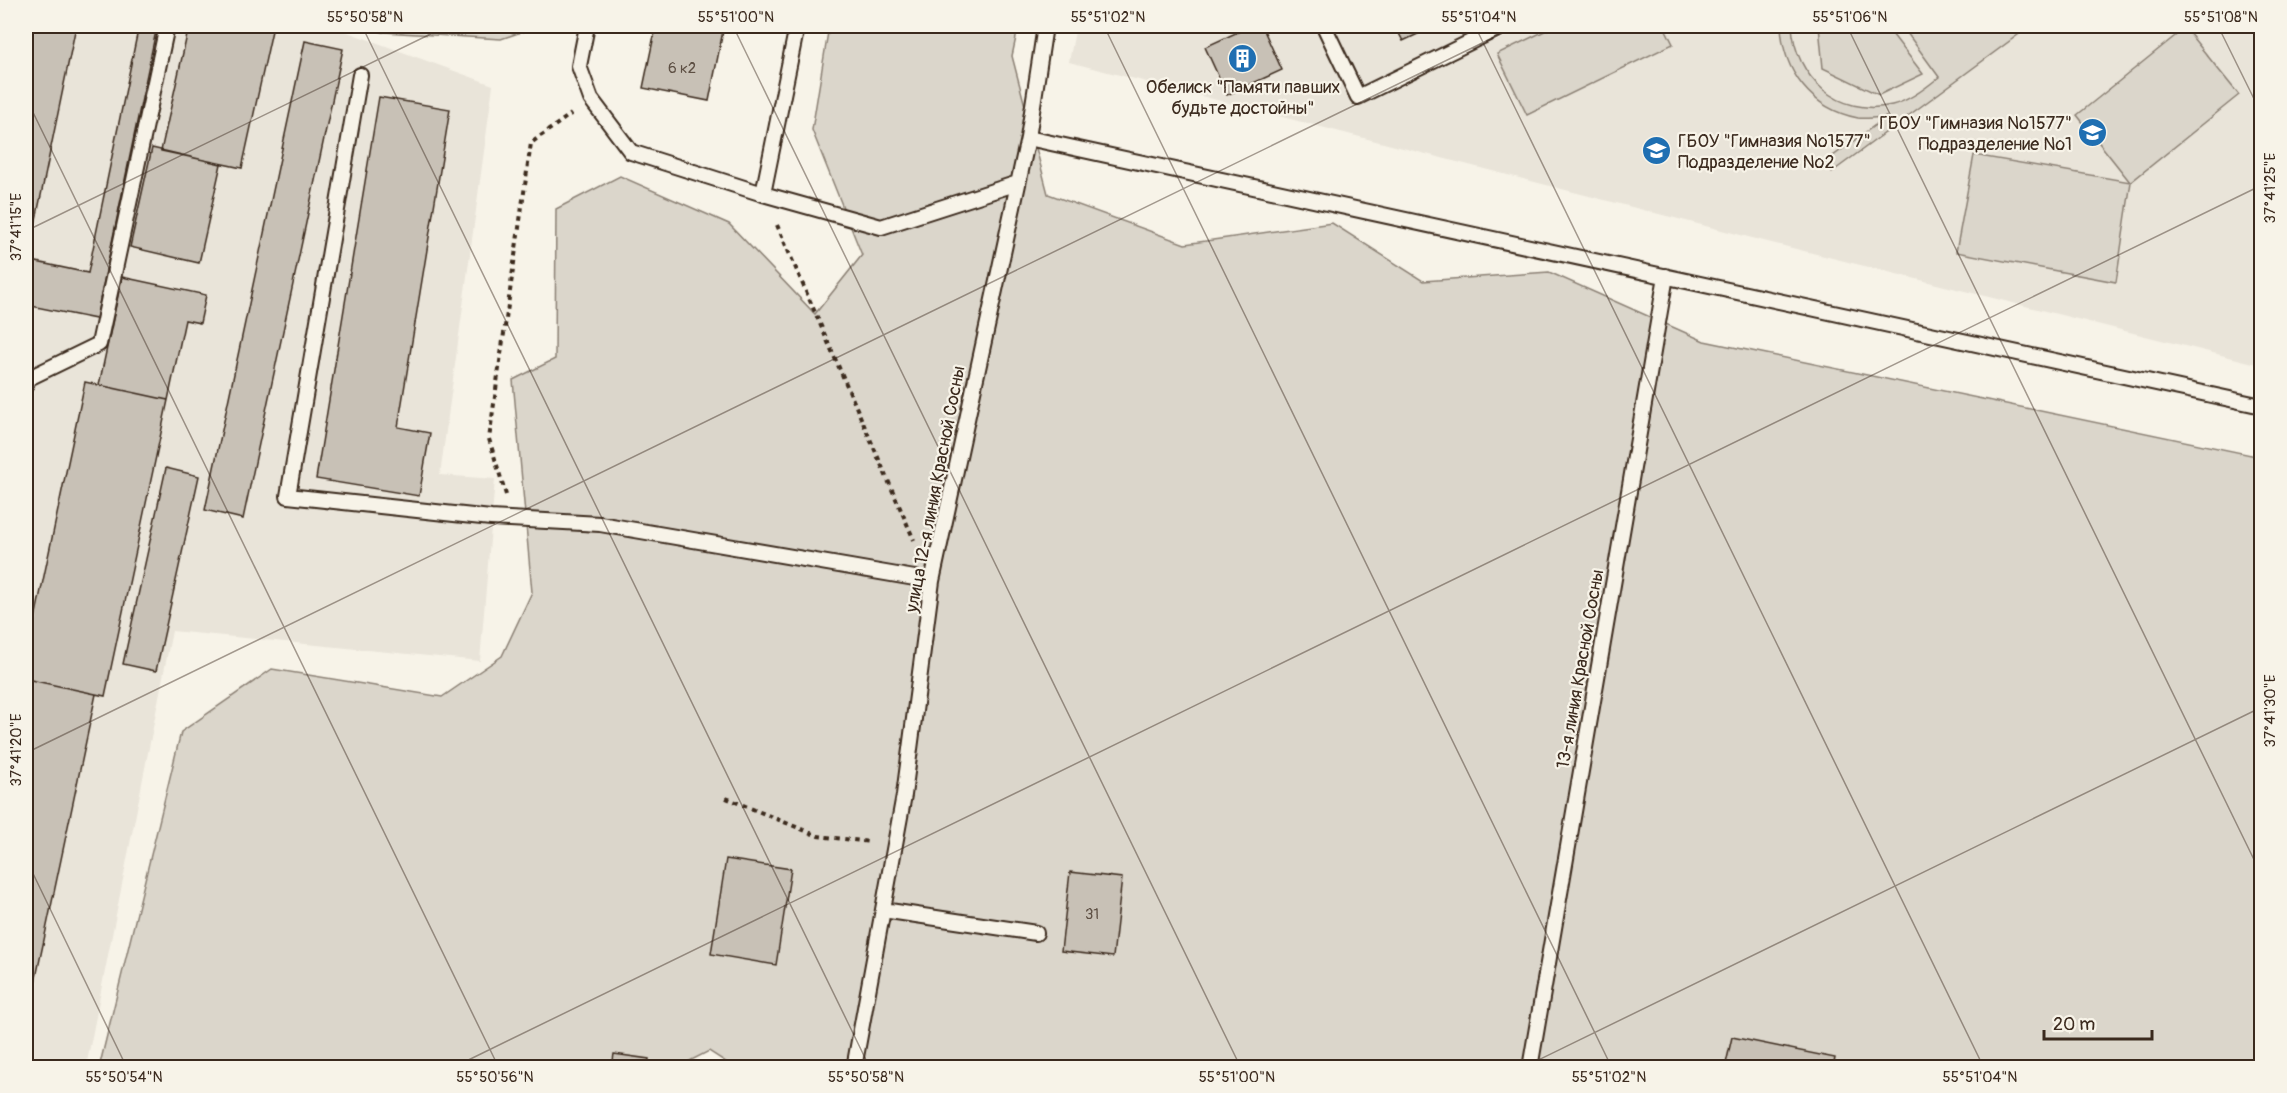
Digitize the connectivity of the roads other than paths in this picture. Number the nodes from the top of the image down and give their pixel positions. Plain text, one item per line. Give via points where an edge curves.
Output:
1 (167, 26) edge
2 (587, 26) edge
3 (797, 26) edge
4 (1045, 26) edge
5 (1324, 26) edge
6 (1503, 26) edge
7 (360, 75) dead end
8 (1028, 138) junction
9 (1018, 183) junction
10 (763, 194) junction
11 (1666, 276) junction
12 (26, 385) edge
13 (2262, 406) edge
14 (932, 581) junction
15 (883, 910) junction
16 (1036, 933) dead end
17 (854, 1068) edge
18 (1530, 1068) edge

1 - 12 lane via 99,344 27,379
2 - 10 lane via 579,66 591,99 632,152
3 - 10 lane
4 - 8 lane, улица 12-я линия Красной Сосны
5 - 6 lane via 1358,97
7 - 14 lane via 288,496 600,524
8 - 9 lane, улица 12-я линия Красной Сосны
8 - 11 lane
9 - 10 lane via 881,226
9 - 14 lane, улица 12-я линия Красной Сосны
11 - 13 lane
11 - 18 lane, 13-я линия Красной Сосны
14 - 15 lane, улица 12-я линия Красной Сосны via 904,795
15 - 16 lane
15 - 17 lane, улица 12-я линия Красной Сосны

